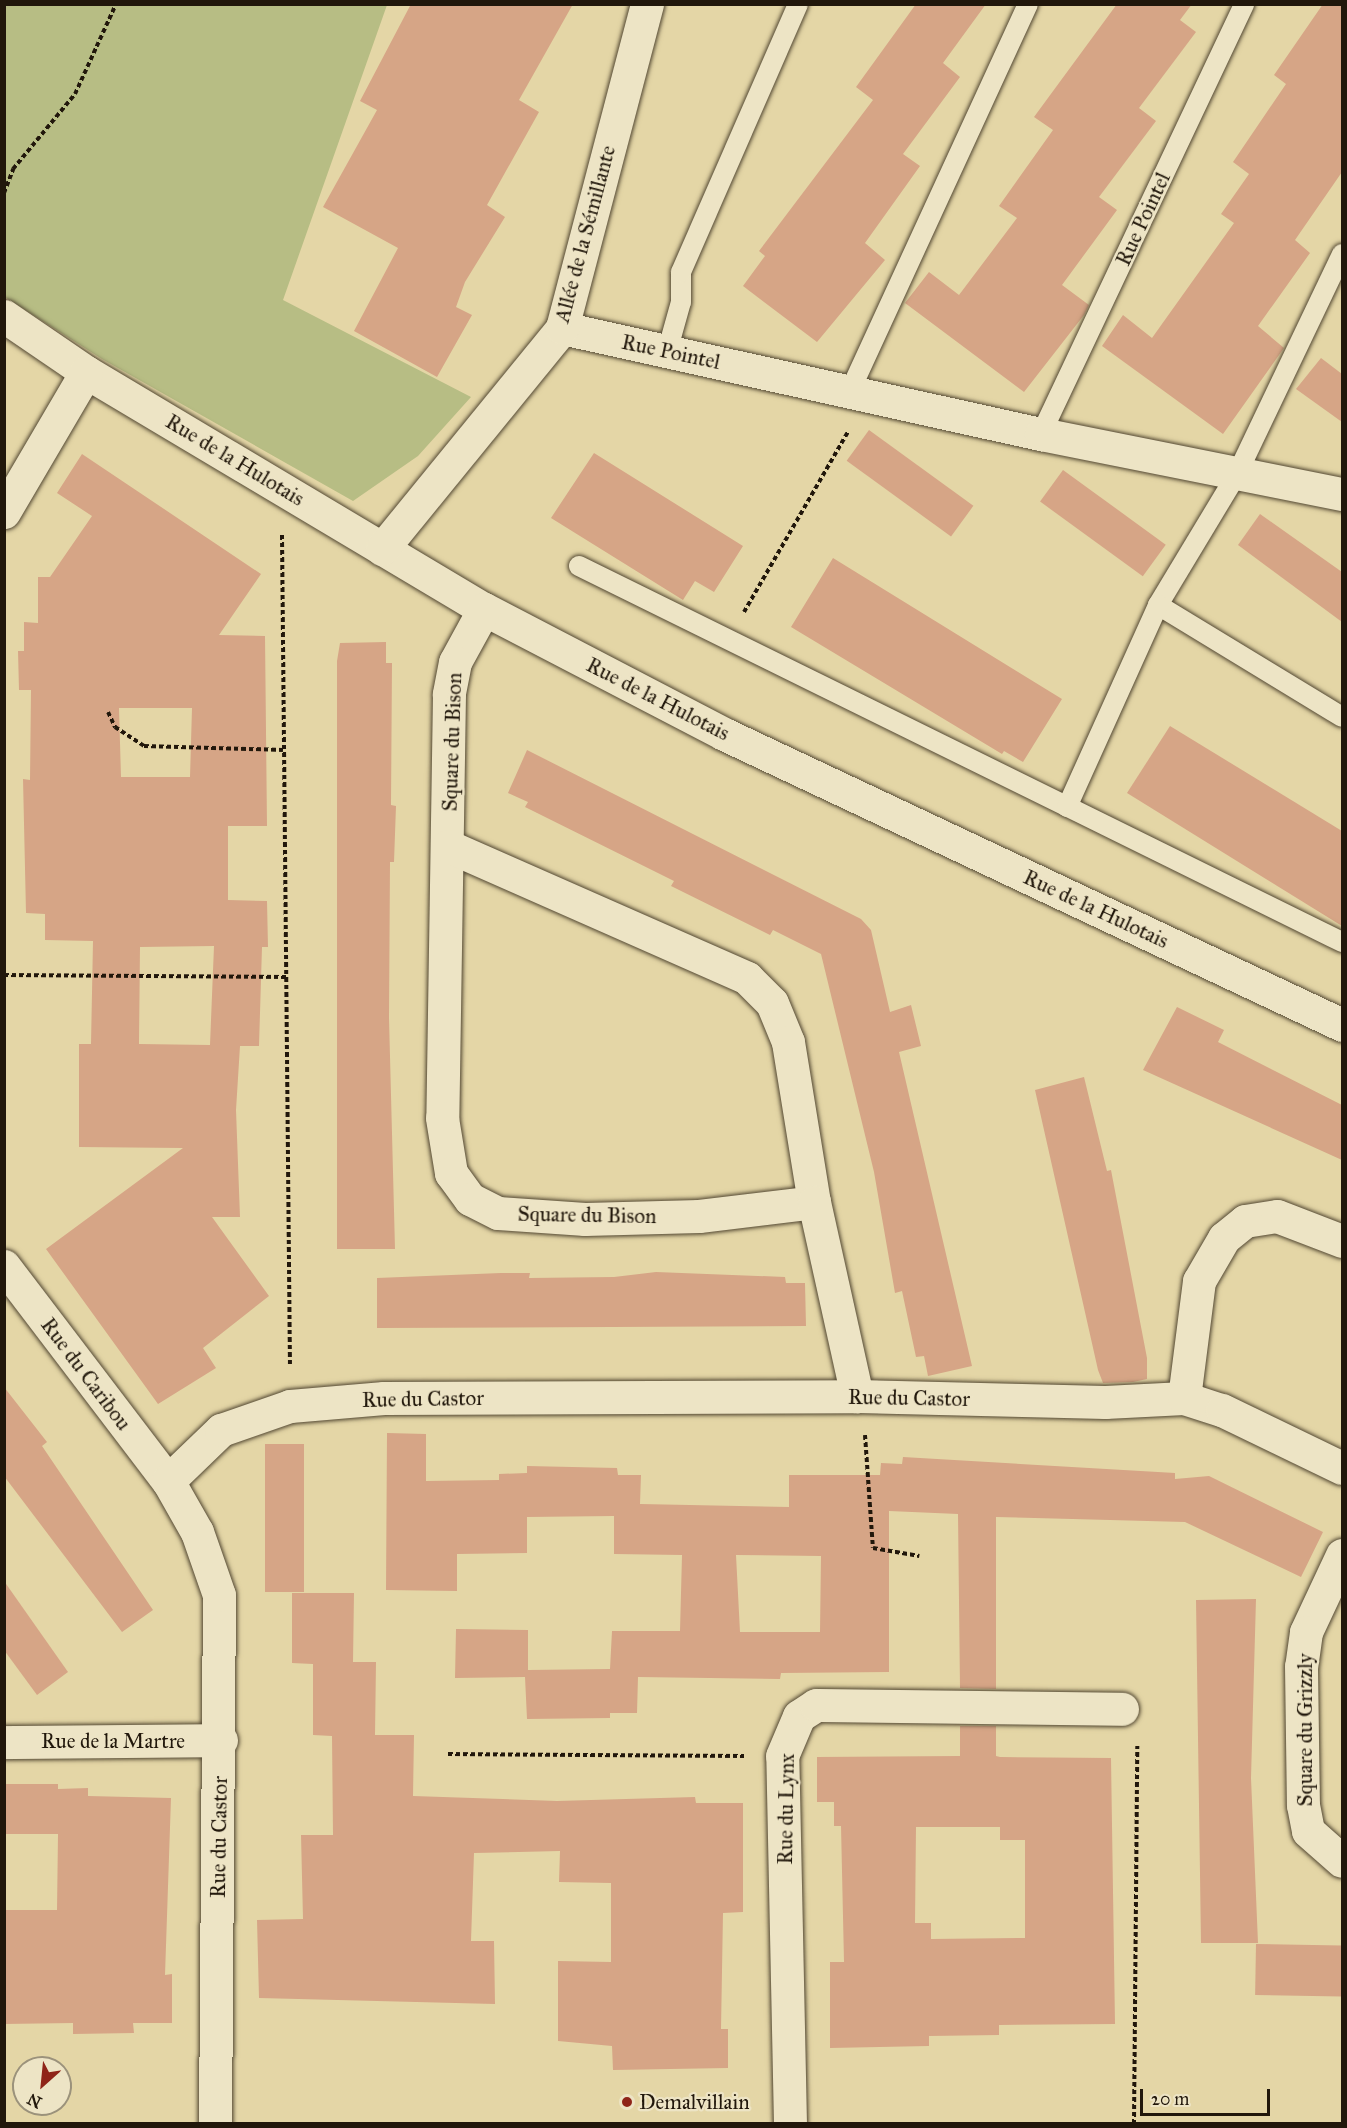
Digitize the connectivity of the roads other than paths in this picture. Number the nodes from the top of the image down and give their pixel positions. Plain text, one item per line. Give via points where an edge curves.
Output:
1 (647, 4) edge
2 (798, 4) edge
3 (1028, 4) edge
4 (1244, 4) edge
5 (1342, 254) edge
6 (4, 316) edge
7 (562, 328) junction
8 (667, 352) junction
9 (86, 372) junction
10 (850, 391) junction
11 (1041, 434) junction
12 (1237, 474) junction
13 (1342, 494) edge
14 (4, 512) edge
15 (382, 549) junction
16 (579, 566) dead end
17 (1158, 605) junction
18 (484, 609) junction
19 (1342, 717) edge
20 (1067, 807) junction
21 (448, 846) junction
22 (1342, 942) edge
23 (1342, 1025) edge
24 (814, 1202) junction
25 (1342, 1241) edge
26 (4, 1266) edge
27 (857, 1396) junction
28 (1184, 1398) junction
29 (1342, 1468) edge
30 (168, 1481) junction
31 (1342, 1555) edge
32 (1122, 1709) road end
33 (221, 1740) junction
34 (4, 1742) edge
35 (1342, 1862) edge
36 (215, 2124) edge
37 (790, 2124) edge

1 - 7 street, Allée de la Sémillante
2 - 8 lane via 681,272 681,302
3 - 10 lane
4 - 11 lane, Rue Pointel
5 - 12 lane
6 - 9 street, Rue de la Hulotais
7 - 8 street, Rue Pointel
7 - 15 street, Allée de la Sémillante
8 - 10 street, Rue Pointel
9 - 14 street
9 - 15 street, Rue de la Hulotais
10 - 11 street, Rue Pointel
11 - 12 street, Rue Pointel
12 - 13 street, Rue Pointel
12 - 17 lane
15 - 18 street, Rue de la Hulotais
16 - 20 lane
17 - 19 lane
17 - 20 lane
18 - 21 street, Square du Bison via 455,662 449,694
18 - 23 street, Rue de la Hulotais via 724,734
20 - 22 lane
21 - 24 street via 747,978 772,1003 788,1042
21 - 24 street, Square du Bison via 442,1118 451,1173 470,1199 498,1213 585,1219 699,1216
24 - 27 street
25 - 28 street via 1276,1216 1245,1221 1224,1238 1199,1281
26 - 30 street, Rue du Caribou
27 - 28 street, Rue du Castor via 1105,1402
27 - 30 street, Rue du Castor via 384,1398 290,1406 221,1430
28 - 29 street, Rue du Castor via 1222,1410
30 - 33 street, Rue du Castor via 197,1532 219,1595
31 - 35 street, Square du Grizzly via 1306,1632 1300,1666 1303,1805 1308,1831
32 - 37 street, Rue du Lynx via 816,1705 799,1716 782,1756
33 - 34 street, Rue de la Martre
33 - 36 street, Rue du Castor

